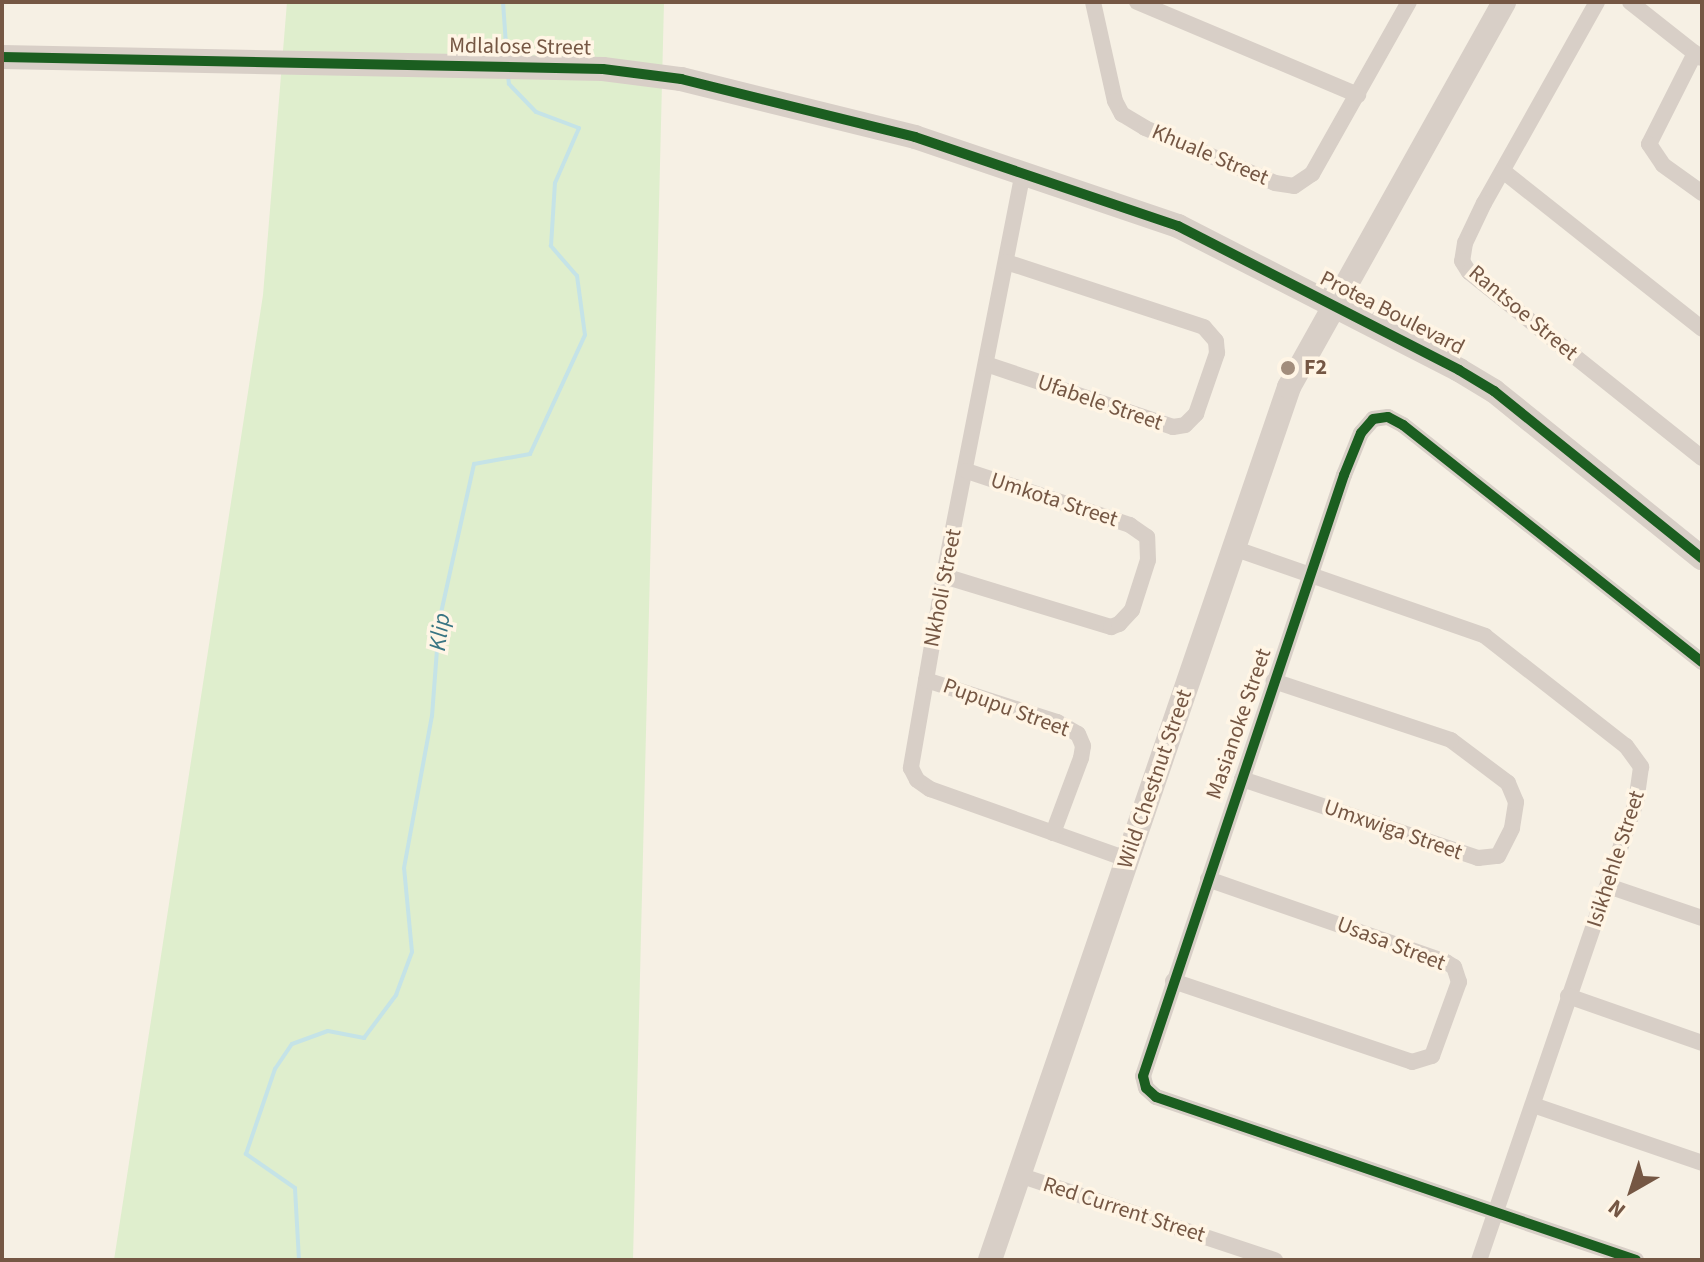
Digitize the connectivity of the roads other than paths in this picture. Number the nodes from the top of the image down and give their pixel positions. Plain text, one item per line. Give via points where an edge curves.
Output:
1 (1093, 2) edge
2 (1137, 2) edge
3 (1409, 2) edge
4 (1504, 2) edge
5 (1597, 2) edge
6 (1630, 2) edge
7 (1698, 56) edge
8 (2, 57) edge
9 (1358, 95) junction
10 (1503, 171) junction
11 (1023, 172) junction
12 (1702, 193) edge
13 (1006, 262) junction
14 (1334, 304) junction
15 (1702, 329) edge
16 (986, 364) junction
17 (1702, 458) edge
18 (967, 471) junction
19 (1233, 548) junction
20 (1702, 558) edge
21 (1311, 575) junction
22 (944, 576) junction
23 (1702, 662) edge
24 (926, 680) junction
25 (1274, 681) junction
26 (1242, 779) junction
27 (1053, 833) junction
28 (1127, 859) junction
29 (1208, 879) junction
30 (1608, 886) junction
31 (1702, 918) edge
32 (1173, 981) junction
33 (1568, 996) junction
34 (1702, 1043) edge
35 (1533, 1105) junction
36 (1702, 1163) edge
37 (1019, 1175) junction
38 (1495, 1210) junction
39 (990, 1260) edge
40 (1275, 1260) edge
41 (1479, 1260) edge
42 (1636, 1260) edge

1 - 9 street, Khuale Street via 1122,114 1275,183 1294,186 1306,180
2 - 9 street
3 - 9 street, Khuale Street
4 - 14 street, Wild Chestnut Street
5 - 10 street, Rantsoe Street
6 - 7 street
7 - 12 street via 1649,144 1663,165
8 - 11 street, Mdlalose Street via 603,69 681,79 915,137
10 - 15 street
10 - 17 street, Rantsoe Street via 1465,243 1463,265
11 - 13 street, Nkholi Street
11 - 14 street, Protea Boulevard via 1178,226
13 - 16 street, Nkholi Street
13 - 16 street, Ufabele Street via 1204,327 1216,341 1217,353 1196,414 1185,425 1173,427
14 - 19 street, Wild Chestnut Street via 1289,387
14 - 20 street, Protea Boulevard via 1494,391
16 - 18 street, Nkholi Street
18 - 22 street, Nkholi Street
18 - 22 street, Umkota Street via 1130,525 1147,537 1148,560 1132,610 1111,627
19 - 21 street, Isikhehle Street
19 - 28 street, Wild Chestnut Street
21 - 23 street, Masianoke Street via 1357,441 1373,419 1388,417
21 - 25 street, Masianoke Street
21 - 30 street, Isikhehle Street via 1485,636 1626,746 1641,767 1641,782
22 - 24 street, Nkholi Street
24 - 27 street, Nkholi Street via 911,760 917,780
24 - 27 street, Pupupu Street via 1057,722 1078,734 1081,758
25 - 26 street, Masianoke Street
25 - 26 street, Umxwiga Street via 1451,740 1508,783 1516,802 1512,828 1498,856 1478,858
26 - 29 street, Masianoke Street
27 - 28 street, Nkholi Street
28 - 37 street, Wild Chestnut Street
29 - 32 street, Masianoke Street
29 - 32 street, Usasa Street via 1446,962 1459,982 1432,1056 1412,1062
30 - 31 street
30 - 33 street, Isikhehle Street
32 - 38 street, Masianoke Street via 1144,1067 1143,1082 1150,1094
33 - 34 street
33 - 35 street, Isikhehle Street
35 - 36 street
35 - 38 street, Isikhehle Street
37 - 39 street, Wild Chestnut Street
37 - 40 street, Red Current Street
38 - 41 street, Isikhehle Street
38 - 42 street

